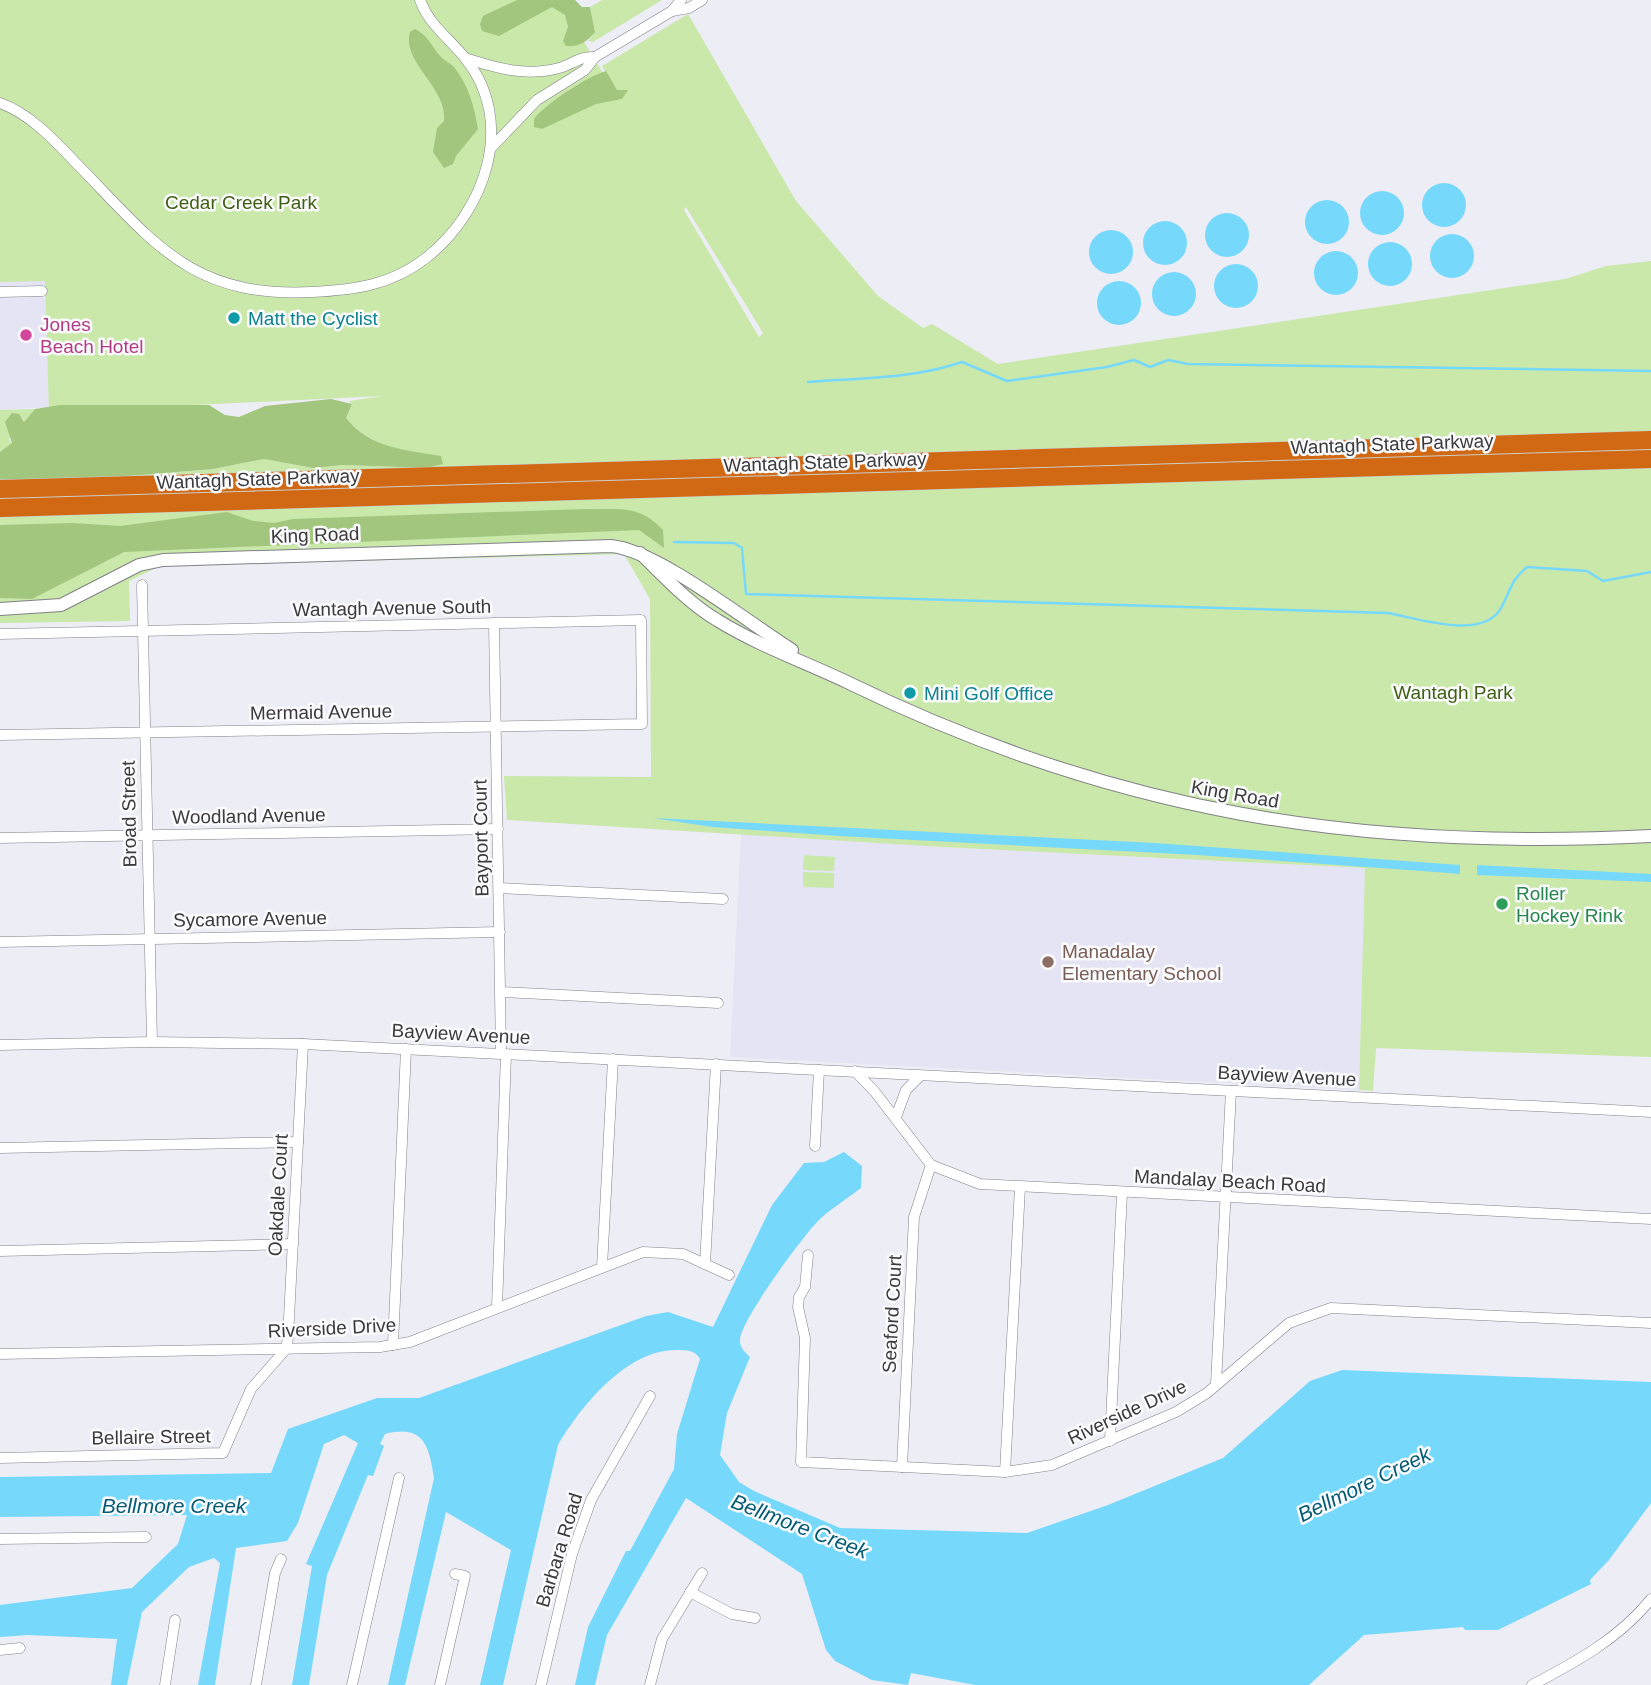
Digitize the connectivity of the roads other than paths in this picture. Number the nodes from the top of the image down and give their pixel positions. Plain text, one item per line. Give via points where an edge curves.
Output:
1 (420, 0) edge
2 (681, 0) edge
3 (702, 0) edge
4 (672, 11) junction
5 (595, 57) junction
6 (466, 58) junction
7 (0, 103) edge
8 (491, 148) junction
9 (42, 291) dead end
10 (0, 292) edge
11 (1651, 440) edge
12 (1651, 459) edge
13 (0, 489) edge
14 (0, 508) edge
15 (142, 585) dead end
16 (0, 609) edge
17 (494, 623) junction
18 (143, 631) junction
19 (0, 634) edge
20 (642, 724) joint
21 (496, 726) junction
22 (145, 732) junction
23 (0, 735) edge
24 (498, 829) junction
25 (147, 836) junction
26 (1651, 836) edge
27 (0, 838) edge
28 (499, 888) junction
29 (723, 900) dead end
30 (500, 932) junction
31 (150, 939) junction
32 (0, 942) edge
33 (501, 992) junction
34 (718, 1003) dead end
35 (152, 1042) junction
36 (303, 1044) junction
37 (0, 1045) edge
38 (406, 1049) junction
39 (504, 1053) junction
40 (613, 1059) junction
41 (716, 1064) junction
42 (819, 1070) junction
43 (855, 1071) junction
44 (920, 1076) junction
45 (1231, 1091) junction
46 (1651, 1112) edge
47 (896, 1117) junction
48 (298, 1142) junction
49 (815, 1146) dead end
50 (0, 1148) edge
51 (932, 1165) junction
52 (1020, 1187) junction
53 (1122, 1193) junction
54 (1225, 1198) junction
55 (1651, 1219) edge
56 (293, 1244) junction
57 (0, 1251) edge
58 (808, 1255) dead end
59 (705, 1264) junction
60 (602, 1267) junction
61 (729, 1275) dead end
62 (497, 1307) junction
63 (1651, 1323) edge
64 (393, 1345) junction
65 (286, 1349) junction
66 (0, 1354) edge
67 (1216, 1384) junction
68 (650, 1396) dead end
69 (1110, 1441) junction
70 (0, 1458) edge
71 (902, 1467) junction
72 (1005, 1472) junction
73 (399, 1478) dead end
74 (146, 1537) dead end
75 (0, 1539) edge
76 (281, 1559) dead end
77 (702, 1573) dead end
78 (455, 1574) dead end
79 (690, 1592) junction
80 (1651, 1599) edge
81 (755, 1618) dead end
82 (175, 1620) dead end
83 (20, 1648) dead end
84 (0, 1650) edge
85 (165, 1685) edge
86 (256, 1685) edge
87 (352, 1685) edge
88 (440, 1685) edge
89 (541, 1685) edge
90 (650, 1685) edge
91 (1532, 1685) edge

1 - 6 street via 430,20
2 - 4 street
3 - 4 street
4 - 5 street
5 - 6 street via 584,56 557,69 534,72 507,71
5 - 8 street via 585,70 523,112
6 - 8 street via 486,98
7 - 8 street via 45,132 179,262 217,282 271,293 361,288 421,262 462,222 482,184
9 - 10 street
11 - 13 highway, Wantagh State Parkway
12 - 14 highway, Wantagh State Parkway
15 - 18 street, Broad Street
16 - 26 street, King Road via 61,605 139,565 163,559 601,545 626,548 640,553 717,620 959,734 1078,776 1194,807 1298,824 1517,840
17 - 18 street, Wantagh Avenue South
17 - 20 street, Wantagh Avenue South via 641,620
17 - 21 street, Bayport Court
18 - 19 street, Wantagh Avenue South
18 - 22 street, Broad Street
20 - 21 street, Mermaid Avenue
21 - 22 street, Mermaid Avenue
21 - 24 street, Bayport Court
22 - 23 street, Mermaid Avenue
22 - 25 street, Broad Street
24 - 25 street, Woodland Avenue
24 - 28 street, Bayport Court
25 - 27 street, Woodland Avenue
25 - 31 street, Broad Street
28 - 29 street
28 - 30 street, Bayport Court
30 - 31 street, Sycamore Avenue
30 - 33 street, Bayport Court
31 - 32 street, Sycamore Avenue
31 - 35 street, Broad Street
33 - 34 street
33 - 39 street, Bayport Court
35 - 36 street, Bayview Avenue
35 - 37 street, Bayview Avenue
36 - 38 street, Bayview Avenue
36 - 48 street, Oakdale Court
38 - 39 street, Bayview Avenue
38 - 64 street
39 - 40 street, Bayview Avenue
39 - 62 street, Bayport Court
40 - 41 street, Bayview Avenue
40 - 60 street
41 - 42 street, Bayview Avenue
41 - 59 street
42 - 43 street, Bayview Avenue
42 - 49 street
43 - 44 street, Bayview Avenue
43 - 47 street
44 - 45 street, Bayview Avenue
44 - 47 street via 906,1090
45 - 46 street, Bayview Avenue
45 - 54 street
47 - 51 street
48 - 50 street
48 - 56 street, Oakdale Court
51 - 52 street, Mandalay Beach Road via 980,1184
51 - 71 street, Seaford Court via 914,1217
52 - 53 street, Mandalay Beach Road
52 - 72 street
53 - 54 street, Mandalay Beach Road
53 - 69 street
54 - 55 street, Mandalay Beach Road
54 - 67 street
56 - 57 street
56 - 65 street, Oakdale Court
58 - 71 street, Riverside Drive via 798,1307 805,1338 801,1462
59 - 60 street, Riverside Drive via 683,1254 656,1251
59 - 61 street, Riverside Drive
60 - 62 street, Riverside Drive
62 - 64 street, Riverside Drive
63 - 67 street, Riverside Drive via 1331,1308 1289,1323
64 - 65 street, Riverside Drive
65 - 66 street, Riverside Drive
65 - 70 street, Bellaire Street via 251,1389 223,1453
67 - 69 street, Riverside Drive via 1176,1412
68 - 89 street, Barbara Road via 591,1500 572,1554
69 - 72 street, Riverside Drive via 1052,1465
71 - 72 street, Riverside Drive
73 - 87 street
74 - 75 street
76 - 86 street
77 - 79 street
78 - 88 street via 465,1576
79 - 81 street via 732,1614
79 - 90 street via 662,1639
80 - 91 street via 1622,1630
82 - 85 street
83 - 84 street

